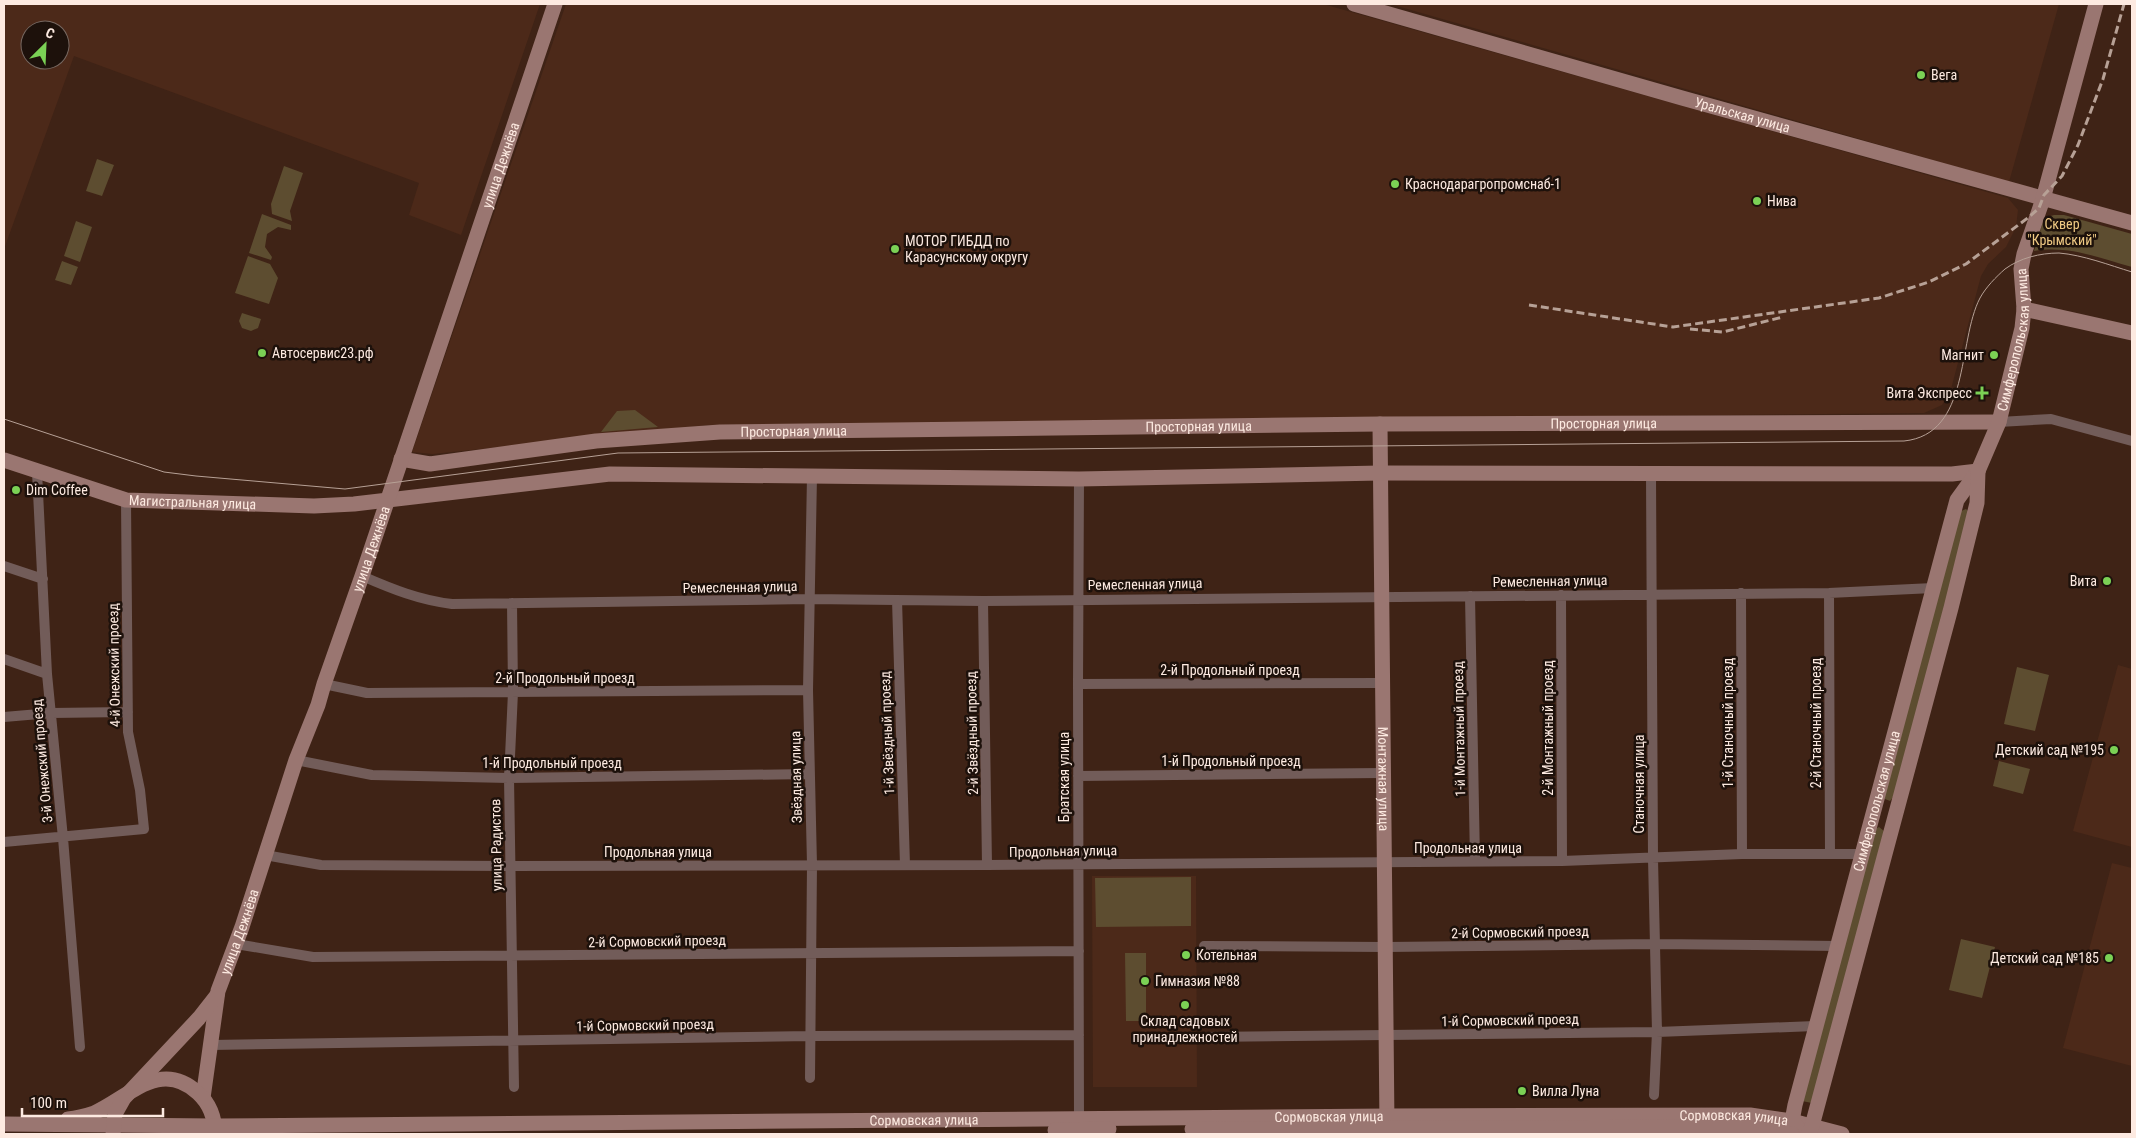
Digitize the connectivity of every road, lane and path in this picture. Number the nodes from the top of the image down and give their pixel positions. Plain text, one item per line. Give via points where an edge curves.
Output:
1 (555, 4) edge
2 (1354, 4) edge
3 (1366, 4) edge
4 (2096, 4) edge
5 (2044, 197) junction
6 (2132, 218) edge
7 (2132, 223) edge
8 (2024, 309) junction
9 (2132, 333) edge
10 (1999, 422) junction
11 (1380, 424) junction
12 (2132, 442) edge
13 (400, 459) junction
14 (4, 460) edge
15 (1978, 471) junction
16 (37, 472) junction
17 (1380, 473) junction
18 (1651, 474) junction
19 (812, 476) junction
20 (1079, 479) junction
21 (388, 499) junction
22 (126, 500) junction
23 (4, 566) edge
24 (362, 576) junction
25 (43, 579) junction
26 (1933, 588) junction
27 (1652, 593) junction
28 (1741, 593) junction
29 (1828, 593) junction
30 (1382, 596) junction
31 (1470, 596) junction
32 (1561, 596) junction
33 (809, 599) junction
34 (1078, 599) junction
35 (897, 600) junction
36 (983, 601) junction
37 (512, 603) junction
38 (4, 659) edge
39 (47, 674) junction
40 (1382, 683) junction
41 (324, 684) junction
42 (1078, 684) junction
43 (808, 690) junction
44 (513, 692) junction
45 (128, 712) junction
46 (51, 713) junction
47 (4, 717) edge
48 (296, 760) junction
49 (810, 774) junction
50 (1384, 774) junction
51 (1078, 776) junction
52 (508, 778) junction
53 (1873, 814) junction
54 (1894, 819) junction
55 (63, 838) junction
56 (4, 842) edge
57 (1742, 854) junction
58 (1830, 854) junction
59 (1862, 854) junction
60 (265, 855) junction
61 (1653, 859) junction
62 (1475, 861) junction
63 (1562, 861) junction
64 (1384, 862) junction
65 (1079, 864) junction
66 (812, 865) junction
67 (905, 865) junction
68 (988, 865) junction
69 (509, 866) junction
70 (236, 944) junction
71 (1656, 944) junction
72 (1204, 946) dead end
73 (1837, 946) junction
74 (1386, 947) junction
75 (1079, 951) junction
76 (812, 952) junction
77 (512, 956) junction
78 (218, 991) junction
79 (1815, 1026) junction
80 (1656, 1032) junction
81 (1080, 1034) junction
82 (810, 1036) junction
83 (1386, 1036) junction
84 (1205, 1037) dead end
85 (514, 1040) junction
86 (80, 1046) dead end
87 (210, 1046) junction
88 (810, 1078) dead end
89 (514, 1087) dead end
90 (128, 1094) junction
91 (1654, 1095) dead end
92 (203, 1098) junction
93 (4, 1124) edge
94 (24, 1125) junction
95 (1387, 1126) edge
96 (1079, 1127) edge
97 (1792, 1128) edge
98 (113, 1130) edge
99 (215, 1130) edge
100 (515, 1131) edge
101 (1808, 1131) edge
102 (473, 1134) edge
103 (1842, 1134) edge

1 - 13 street, улица Дежнёва
2 - 5 street, Уральская улица
3 - 5 street, Уральская улица
4 - 5 street, Симферопольская улица
5 - 6 street, Уральская улица
5 - 7 street, Уральская улица
5 - 8 street, Симферопольская улица via 2021,269
8 - 9 street
8 - 10 street, Симферопольская улица
10 - 11 street, Просторная улица
10 - 12 street via 2051,420
10 - 15 street, Симферопольская улица
11 - 13 street, Просторная улица via 720,432 596,441 430,464
11 - 17 street, Монтажная улица
13 - 21 street, улица Дежнёва
14 - 16 street, Магистральная улица
15 - 18 street via 1952,474
15 - 26 street, Симферопольская улица via 1957,500
15 - 54 street, Симферопольская улица via 1977,503
16 - 22 street, Магистральная улица
16 - 25 street, 3-й Онежский проезд
17 - 18 street
17 - 20 street
17 - 30 street, Монтажная улица
18 - 27 street, Станочная улица
19 - 20 street
19 - 21 street via 610,474
19 - 33 street, Звёздная улица
20 - 34 street, Братская улица
21 - 22 street, Магистральная улица via 314,506
21 - 24 street, улица Дежнёва
22 - 45 street, 4-й Онежский проезд
23 - 25 street
24 - 37 street, Ремесленная улица via 427,601
24 - 41 street, улица Дежнёва
25 - 39 street, 3-й Онежский проезд
26 - 29 street, Ремесленная улица
26 - 53 street, Симферопольская улица
27 - 28 street, Ремесленная улица
27 - 32 street, Ремесленная улица
27 - 61 street, Станочная улица
28 - 29 street, Ремесленная улица
28 - 57 street, 1-й Станочный проезд
29 - 58 street, 2-й Станочный проезд
30 - 31 street, Ремесленная улица
30 - 34 street, Ремесленная улица
30 - 40 street, Монтажная улица
31 - 32 street, Ремесленная улица
31 - 62 street, 1-й Монтажный проезд
32 - 63 street, 2-й Монтажный проезд
33 - 35 street, Ремесленная улица
33 - 37 street, Ремесленная улица
33 - 43 street, Звёздная улица
34 - 36 street, Ремесленная улица
34 - 42 street, Братская улица
35 - 36 street, Ремесленная улица
35 - 67 street, 1-й Звёздный проезд
36 - 68 street, 2-й Звёздный проезд
37 - 44 street, улица Радистов
38 - 39 street
39 - 46 street, 3-й Онежский проезд
40 - 42 street, 2-й Продольный проезд
40 - 50 street, Монтажная улица
41 - 44 street, 2-й Продольный проезд via 367,693
41 - 48 street, улица Дежнёва
42 - 51 street, Братская улица
43 - 44 street, 2-й Продольный проезд
43 - 49 street, Звёздная улица
44 - 52 street, улица Радистов
45 - 46 street
45 - 55 street, 4-й Онежский проезд via 128,732 144,829
46 - 47 street
46 - 55 street, 3-й Онежский проезд
48 - 52 street, 1-й Продольный проезд via 372,775
48 - 60 street, улица Дежнёва
49 - 52 street, 1-й Продольный проезд
49 - 66 street, Звёздная улица
50 - 51 street, 1-й Продольный проезд
50 - 64 street, Монтажная улица
51 - 65 street, Братская улица
52 - 69 street, улица Радистов
53 - 54 street
53 - 59 street, Симферопольская улица
54 - 101 street, Симферопольская улица
55 - 56 street
55 - 86 street, 3-й Онежский проезд
57 - 58 street, Продольная улица
57 - 61 street, Продольная улица
58 - 59 street, Продольная улица
59 - 73 street, Симферопольская улица
60 - 69 street, Продольная улица via 321,865
60 - 70 street, улица Дежнёва
61 - 63 street, Продольная улица
61 - 71 street, Станочная улица
62 - 63 street, Продольная улица
62 - 64 street, Продольная улица
64 - 65 street, Продольная улица
64 - 74 street, Монтажная улица
65 - 68 street, Продольная улица
65 - 75 street, Братская улица
66 - 67 street, Продольная улица
66 - 69 street, Продольная улица
66 - 76 street, Звёздная улица
67 - 68 street, Продольная улица
69 - 77 street, улица Радистов
70 - 77 street, 2-й Сормовский проезд via 313,957
70 - 78 street, улица Дежнёва
71 - 73 street, 2-й Сормовский проезд
71 - 74 street, 2-й Сормовский проезд
71 - 80 street, Станочная улица
72 - 74 street, 2-й Сормовский проезд
73 - 79 street, Симферопольская улица
74 - 83 street, Монтажная улица
75 - 76 street, 2-й Сормовский проезд
75 - 81 street, Братская улица
76 - 77 street, 2-й Сормовский проезд
76 - 82 street, Звёздная улица
77 - 85 street, улица Радистов
78 - 87 street, улица Дежнёва
78 - 90 street via 209,1006
79 - 80 street, 1-й Сормовский проезд
79 - 97 street, Симферопольская улица
80 - 83 street, 1-й Сормовский проезд
80 - 91 street, Станочная улица
81 - 82 street, 1-й Сормовский проезд
81 - 96 street, Братская улица
82 - 85 street, 1-й Сормовский проезд
82 - 88 street, Звёздная улица
83 - 84 street, 1-й Сормовский проезд
83 - 95 street, Монтажная улица
85 - 87 street, 1-й Сормовский проезд
85 - 89 street, улица Радистов
87 - 92 street, улица Дежнёва
90 - 92 street via 149,1082 169,1080 188,1086
90 - 94 street via 80,1118
90 - 98 street via 118,1109
92 - 99 street
93 - 94 street, Сормовская улица
94 - 98 street, Сормовская улица
95 - 96 street, Сормовская улица
95 - 97 street, Сормовская улица via 1750,1116
96 - 100 street, Сормовская улица
97 - 101 street, Сормовская улица
98 - 99 street, Сормовская улица
99 - 100 street, Сормовская улица
100 - 102 street, Сормовская улица
101 - 103 street, Сормовская улица

